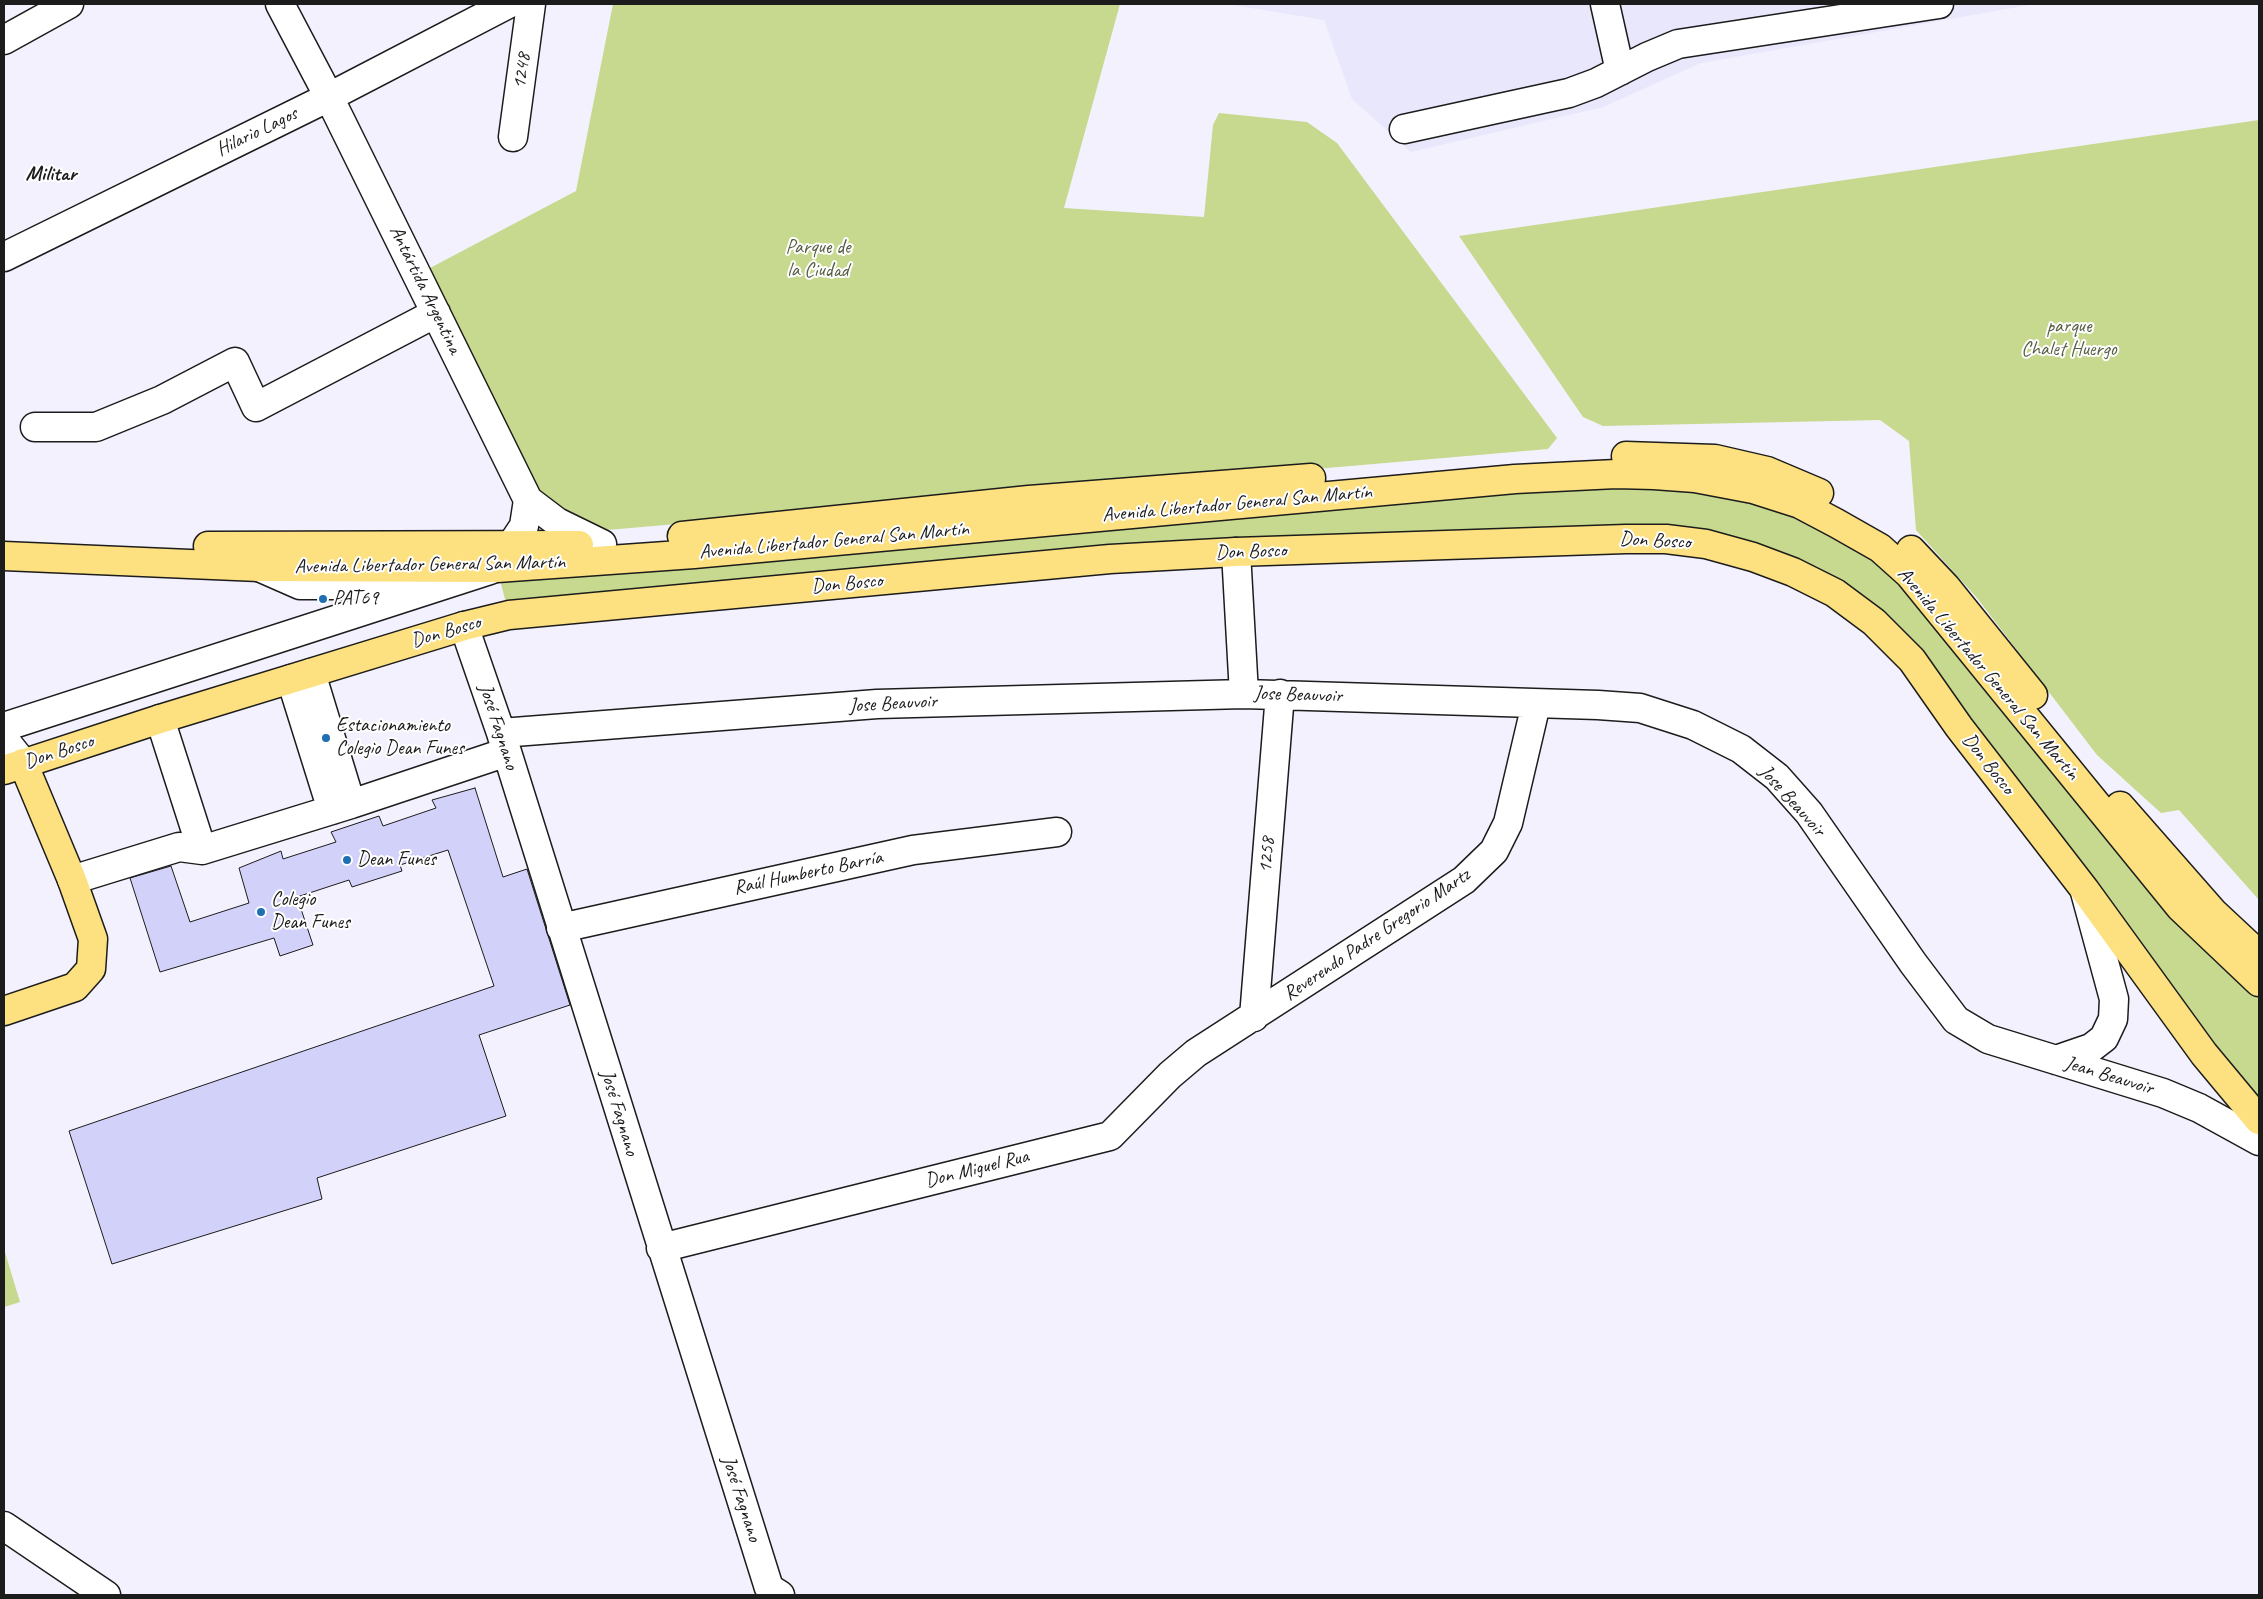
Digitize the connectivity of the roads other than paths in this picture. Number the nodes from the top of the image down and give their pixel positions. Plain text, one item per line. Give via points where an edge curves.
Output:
1 (69, 4) edge
2 (280, 4) edge
3 (508, 4) edge
4 (531, 4) edge
5 (1606, 4) edge
6 (1939, 4) edge
7 (462, 14) edge
8 (4, 40) edge
9 (1620, 71) junction
10 (329, 97) junction
11 (1404, 129) dead end
12 (513, 138) dead end
13 (4, 257) edge
14 (436, 313) junction
15 (35, 427) dead end
16 (528, 500) junction
17 (4, 537) edge
18 (602, 544) junction
19 (1236, 552) junction
20 (4, 556) edge
21 (504, 557) junction
22 (464, 626) junction
23 (301, 676) junction
24 (1244, 694) junction
25 (1280, 694) junction
26 (1536, 704) junction
27 (160, 719) junction
28 (4, 727) edge
29 (4, 739) edge
30 (503, 742) junction
31 (13, 767) edge
32 (341, 807) junction
33 (1058, 832) dead end
34 (202, 850) junction
35 (72, 880) junction
36 (2085, 890) junction
37 (561, 928) junction
38 (2259, 955) edge
39 (2259, 982) edge
40 (4, 1011) edge
41 (1254, 1017) junction
42 (1956, 1020) joint
43 (2056, 1060) junction
44 (2259, 1120) edge
45 (2259, 1141) edge
46 (662, 1248) junction
47 (4, 1526) edge
48 (769, 1593) edge
49 (106, 1595) edge

1 - 8 street
2 - 10 street, Antártida Argentina
3 - 7 street, Hilario Lagos
4 - 12 street, 1248
5 - 9 street
6 - 9 street via 1678,44
7 - 10 street, Hilario Lagos
9 - 11 street via 1569,93
10 - 13 street, Hilario Lagos
10 - 14 street, Antártida Argentina
14 - 15 street via 256,407 234,362 162,400 96,427
14 - 16 street, Antártida Argentina
16 - 18 street, Antártida Argentina via 557,522
16 - 21 street via 524,526
17 - 21 main road, Avenida Libertador General San Martín via 233,547 411,545
18 - 21 main road, Avenida Libertador General San Martín
18 - 38 main road, Avenida Libertador General San Martín via 1029,500 1592,456 1715,459 1767,471 1822,494 1908,548 1978,624 2156,848 2212,912
19 - 22 main road, Don Bosco via 1110,559 519,614
19 - 24 street
19 - 36 main road, Don Bosco via 1666,539 1706,544 1753,556 1835,593 1874,622 1912,660 1959,727
20 - 21 main road, Avenida Libertador General San Martín via 259,567
21 - 28 street, Don Bosco
21 - 39 main road, Avenida Libertador General San Martín via 694,554 1515,480 1616,474 1695,478 1753,489 1800,504 1836,523 1880,548 1909,574 2174,900
22 - 23 main road, Don Bosco
22 - 30 street, José Fagnano
23 - 27 main road, Don Bosco
23 - 32 street
24 - 25 street, Jose Beauvoir
24 - 30 street, Jose Beauvoir via 878,704
25 - 26 street, Jose Beauvoir
25 - 41 street, 1258
26 - 41 street, Reverendo Padre Gregorio Martz via 1508,823 1494,851 1464,880
26 - 42 street, Jose Beauvoir via 1640,708 1692,725 1741,749 1777,777 1809,813
27 - 31 main road, Don Bosco
27 - 34 street
29 - 31 street
30 - 32 street, Jose Beauvoir
30 - 37 street, José Fagnano
31 - 35 main road
32 - 34 street, Jose Beauvoir
33 - 37 street, Raúl Humberto Barría via 913,850
34 - 35 street via 179,847
35 - 40 main road via 93,939 91,969 75,987
36 - 43 street via 2114,999 2113,1019 2104,1038 2091,1048
36 - 44 main road, Don Bosco via 2204,1054
37 - 46 street, José Fagnano
41 - 46 street, Don Miguel Rua via 1196,1053 1110,1136
42 - 43 street, Jean Beauvoir via 1988,1039
43 - 45 street, Jean Beauvoir via 2163,1093 2199,1108
46 - 48 street, José Fagnano
47 - 49 street

